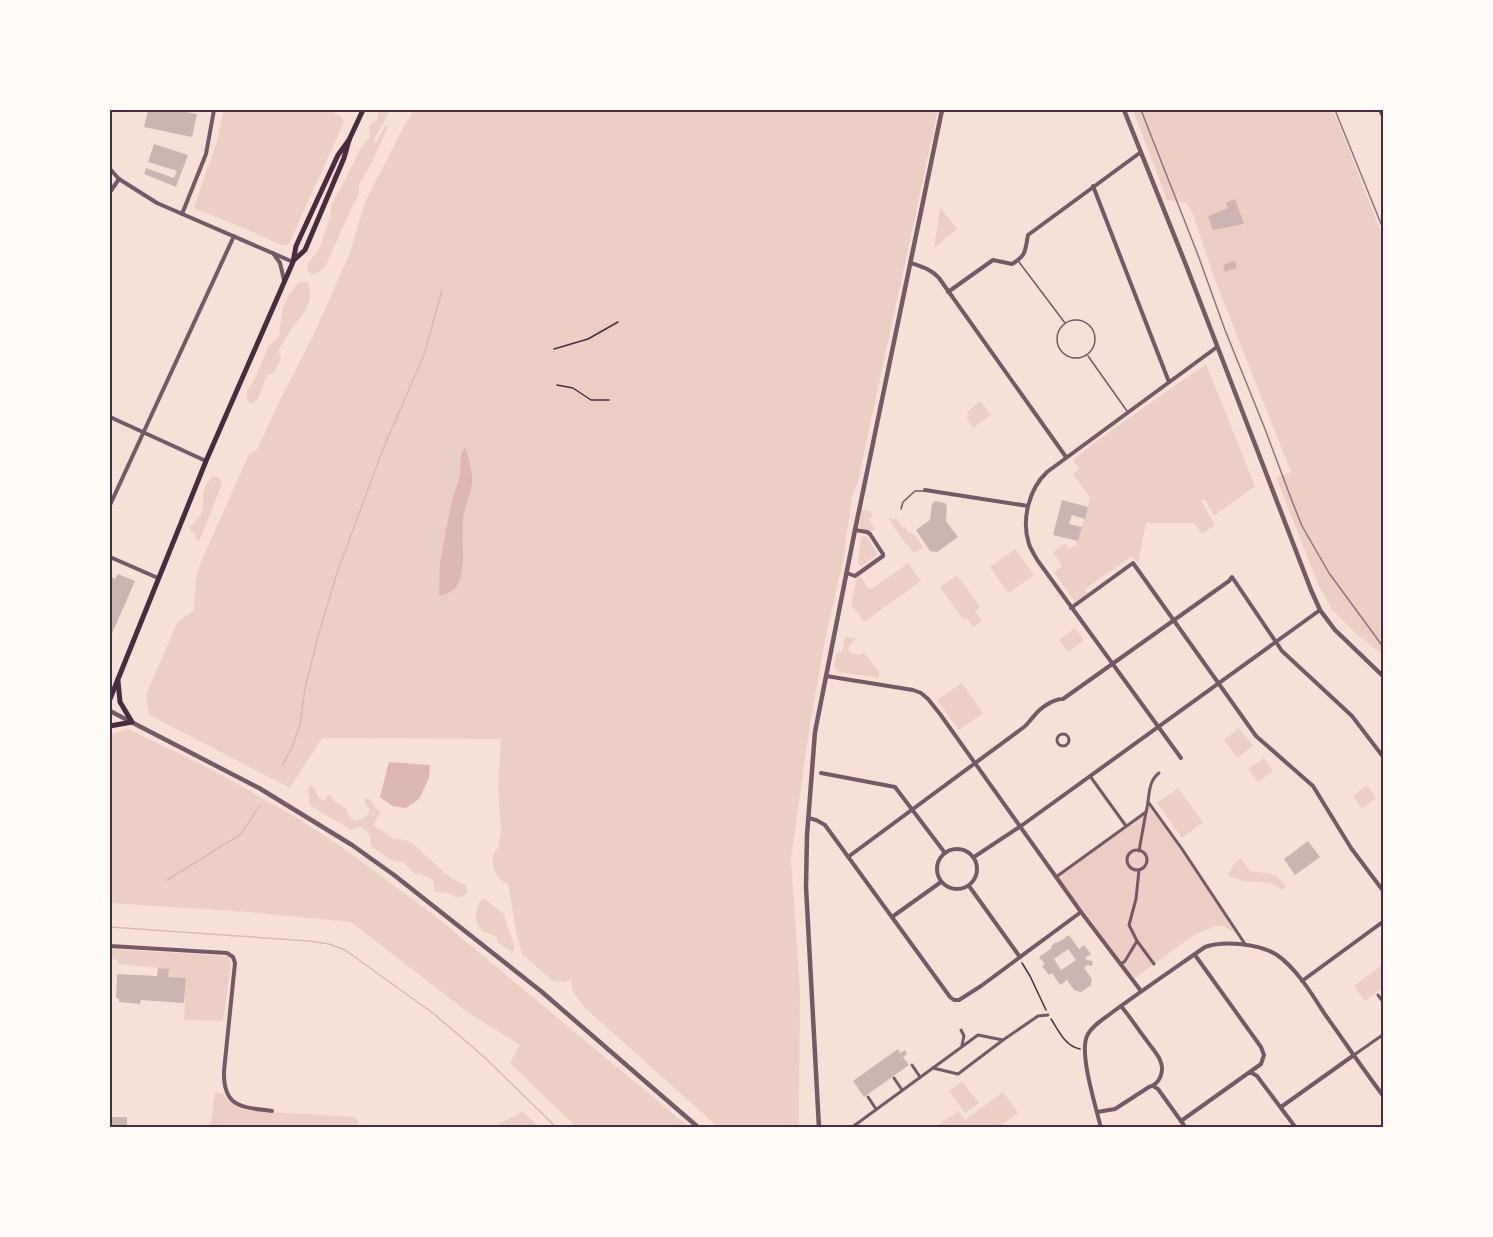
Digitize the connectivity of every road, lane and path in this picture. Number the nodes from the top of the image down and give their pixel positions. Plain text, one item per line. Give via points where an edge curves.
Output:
1 (214, 110) edge
2 (363, 110) edge
3 (942, 110) edge
4 (1124, 110) edge
5 (1380, 110) edge
6 (1383, 118) edge
7 (349, 140) junction
8 (1141, 152) junction
9 (110, 169) edge
10 (119, 178) junction
11 (1093, 186) junction
12 (110, 192) edge
13 (182, 214) junction
14 (234, 236) junction
15 (273, 252) junction
16 (1018, 260) junction
17 (293, 262) junction
18 (911, 263) junction
19 (284, 280) junction
20 (948, 292) junction
21 (618, 322) dead end
22 (1065, 323) junction
23 (1216, 347) junction
24 (554, 349) dead end
25 (1087, 356) junction
26 (1169, 382) junction
27 (557, 385) dead end
28 (609, 400) dead end
29 (1128, 412) junction
30 (110, 417) edge
31 (142, 433) junction
32 (1066, 457) junction
33 (206, 461) junction
34 (925, 490) joint
35 (110, 505) edge
36 (1029, 506) junction
37 (901, 509) dead end
38 (855, 530) junction
39 (110, 556) edge
40 (847, 573) junction
41 (158, 578) junction
42 (1071, 608) junction
43 (1320, 610) junction
44 (1174, 621) junction
45 (1276, 642) junction
46 (1112, 664) junction
47 (120, 673) junction
48 (825, 676) junction
49 (1383, 677) edge
50 (1219, 683) junction
51 (110, 699) edge
52 (110, 711) edge
53 (132, 722) junction
54 (110, 726) edge
55 (1158, 727) junction
56 (1061, 734) joint
57 (1181, 758) dead end
58 (1383, 758) edge
59 (976, 763) junction
60 (811, 771) junction
61 (821, 773) joint
62 (1160, 773) dead end
63 (1090, 776) junction
64 (1149, 803) junction
65 (912, 808) junction
66 (1146, 812) junction
67 (808, 818) junction
68 (1021, 826) junction
69 (1126, 826) junction
70 (1139, 851) junction
71 (945, 853) junction
72 (848, 857) junction
73 (974, 857) junction
74 (1139, 870) junction
75 (1056, 876) junction
76 (941, 882) junction
77 (969, 886) junction
78 (1383, 892) edge
79 (1081, 912) junction
80 (892, 917) junction
81 (1383, 921) edge
82 (1137, 941) junction
83 (110, 946) edge
84 (1246, 946) junction
85 (1195, 954) junction
86 (1020, 957) junction
87 (1121, 964) junction
88 (1154, 964) dead end
89 (1302, 981) junction
90 (1141, 992) junction
91 (1378, 995) dead end
92 (1383, 1003) edge
93 (1121, 1006) junction
94 (1048, 1015) junction
95 (960, 1030) dead end
96 (1383, 1034) edge
97 (1003, 1040) junction
98 (962, 1047) junction
99 (1084, 1050) junction
100 (1354, 1055) junction
101 (912, 1065) dead end
102 (933, 1068) junction
103 (1248, 1074) junction
104 (920, 1077) junction
105 (894, 1078) dead end
106 (1154, 1086) junction
107 (902, 1090) junction
108 (868, 1097) dead end
109 (1383, 1097) edge
110 (1281, 1107) junction
111 (876, 1108) junction
112 (272, 1111) dead end
113 (1097, 1112) junction
114 (1181, 1121) junction
115 (699, 1128) edge
116 (819, 1128) edge
117 (851, 1128) edge
118 (1101, 1128) edge
119 (1186, 1128) edge
120 (1296, 1128) edge

1 - 13 street via 206,153
2 - 7 main road
3 - 18 street
4 - 8 street
5 - 6 street
7 - 17 main road via 323,186 296,246
7 - 17 main road via 306,250
8 - 11 street
8 - 23 street
9 - 10 street
10 - 12 street
10 - 13 street
11 - 16 street via 1028,235 1024,255
11 - 26 street
13 - 14 street
14 - 15 street
14 - 31 street
15 - 17 street
15 - 19 street
16 - 20 street via 1012,264 993,260
16 - 22 lane
17 - 19 main road
18 - 20 street via 933,272
18 - 38 street
19 - 33 main road
20 - 32 street
21 - 24 path via 588,339
22 - 25 lane via 1057,336 1060,350 1072,358
22 - 25 lane via 1081,320 1093,329 1096,343
23 - 26 street
23 - 43 street
25 - 29 lane
26 - 29 street
27 - 28 path via 573,388 591,399
29 - 32 street
30 - 31 street
31 - 33 street
31 - 35 street
32 - 36 street via 1041,477
33 - 41 main road
34 - 36 street
34 - 37 lane via 915,491
36 - 42 street via 1029,544
38 - 40 street
38 - 40 street via 870,534 884,554 855,576
39 - 41 street
40 - 48 street
41 - 47 main road
42 - 44 street via 1133,563
42 - 46 street
43 - 45 street
43 - 49 street
44 - 45 street via 1232,577
44 - 46 street
44 - 50 street
45 - 50 street
45 - 58 street via 1352,716
46 - 55 street
46 - 59 street via 1035,714 1028,724
47 - 51 main road
47 - 53 main road via 120,702
48 - 59 street via 921,693
48 - 60 street
50 - 55 street
50 - 78 street via 1256,736 1313,786
52 - 53 street
53 - 54 main road
53 - 115 street via 259,788 394,875 569,1013
55 - 57 street
55 - 63 street
56 - 56 street via 1069,737 1065,746 1057,742
59 - 65 street
59 - 68 street
60 - 61 street
60 - 67 street
61 - 65 street via 895,787
62 - 64 street via 1150,783
63 - 68 street
63 - 69 street
64 - 66 street
64 - 84 street
65 - 71 street
65 - 72 street
66 - 69 street
66 - 70 street
67 - 72 street via 825,825
67 - 116 street via 806,886
68 - 73 street
68 - 75 street
69 - 75 street
70 - 74 street via 1147,860
70 - 74 street via 1129,854 1127,861 1132,869
71 - 73 street via 964,850
71 - 76 street via 937,870
72 - 80 street
73 - 77 street via 977,876
74 - 82 street via 1129,925
75 - 79 street
76 - 77 street via 958,890
76 - 80 street
77 - 86 street
79 - 86 street
79 - 87 street
80 - 86 street via 954,1000 981,986
81 - 89 street
82 - 87 street
82 - 88 street
83 - 112 street via 227,953 233,957 224,1088 238,1105
84 - 85 street via 1213,944
84 - 89 street via 1278,956
85 - 90 street
85 - 103 street via 1263,1049 1261,1064
86 - 94 path
87 - 90 street
89 - 100 street
90 - 93 street
91 - 92 street
93 - 99 street via 1090,1030
93 - 106 street via 1161,1061 1163,1070
94 - 97 street via 1038,1016
94 - 99 path via 1073,1048
95 - 98 street via 964,1036
96 - 100 street
97 - 98 street via 978,1035
97 - 102 street via 958,1074
98 - 102 street
99 - 113 street
100 - 109 street
100 - 110 street
101 - 104 street
102 - 104 street
103 - 110 street via 1257,1076
103 - 114 street
104 - 107 street
105 - 107 street
106 - 113 street via 1115,1109
106 - 114 street
107 - 111 street
108 - 111 street
110 - 120 street
111 - 117 street
113 - 118 street
114 - 119 street

